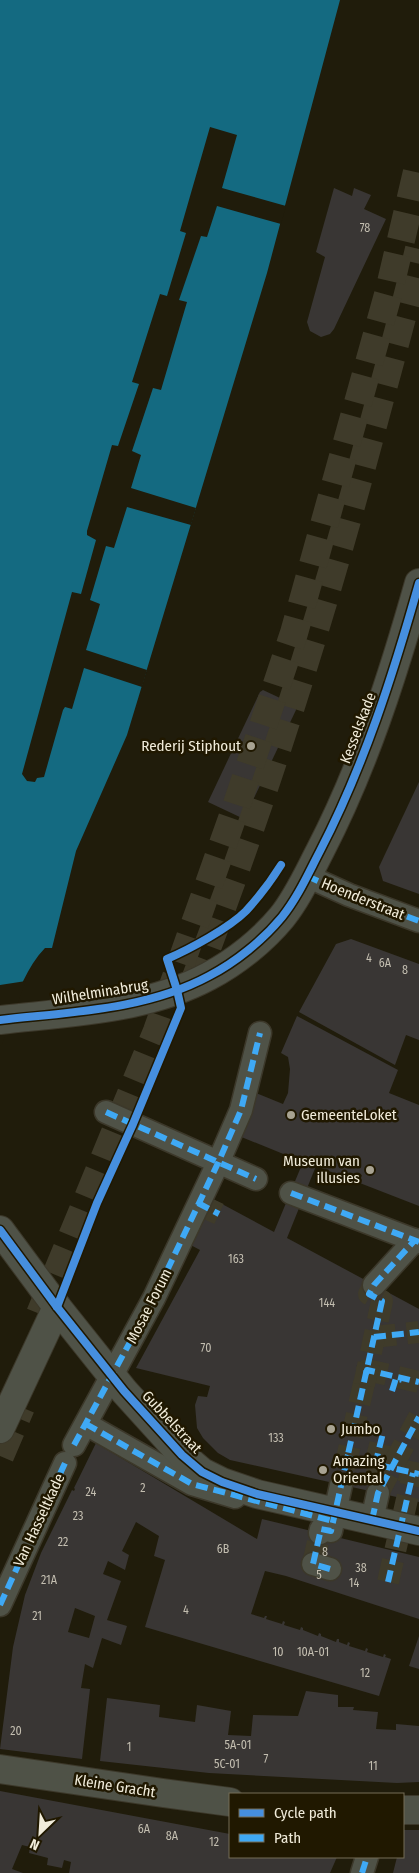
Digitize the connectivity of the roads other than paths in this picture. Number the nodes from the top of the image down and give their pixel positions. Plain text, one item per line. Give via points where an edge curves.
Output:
1 (419, 583) edge
2 (307, 876) junction
3 (419, 922) edge
4 (0, 1020) edge
5 (260, 1033) dead end
6 (106, 1112) dead end
7 (218, 1163) junction
8 (256, 1180) dead end
9 (291, 1193) dead end
10 (7, 1240) edge
11 (417, 1241) edge
12 (374, 1285) dead end
13 (57, 1307) junction
14 (113, 1375) junction
15 (86, 1424) junction
16 (0, 1430) tunnel mouth
17 (70, 1454) joint
18 (341, 1485) dead end
19 (378, 1494) tunnel mouth
20 (372, 1520) junction
21 (329, 1522) junction
22 (419, 1531) edge
23 (0, 1605) edge
24 (0, 1768) edge
25 (229, 1802) edge
26 (404, 1810) edge
27 (419, 1810) edge
28 (367, 1858) edge
29 (362, 1873) edge

1 - 2 street, Kesselskade via 375,727 345,799
2 - 3 street, Hoenderstraat
2 - 4 street, Wilhelminabrug via 281,918 239,958 210,976 155,998 110,1007
5 - 7 street, Mosae Forum via 241,1110
6 - 7 street
7 - 8 street
7 - 14 street, Mosae Forum via 201,1205
9 - 11 street
10 - 13 street
11 - 12 street
13 - 14 street, Gubbelstraat
13 - 16 street
14 - 15 street, Mosae Forum
14 - 21 street, Gubbelstraat via 148,1418 202,1472
15 - 17 street, Mosae Forum
15 - 21 street via 192,1484
17 - 23 street, Van Hasseltkade
18 - 21 street
19 - 20 street
20 - 21 street, Gubbelstraat
20 - 22 street, Gubbelstraat
24 - 25 street, Kleine Gracht
26 - 27 street
28 - 29 street

